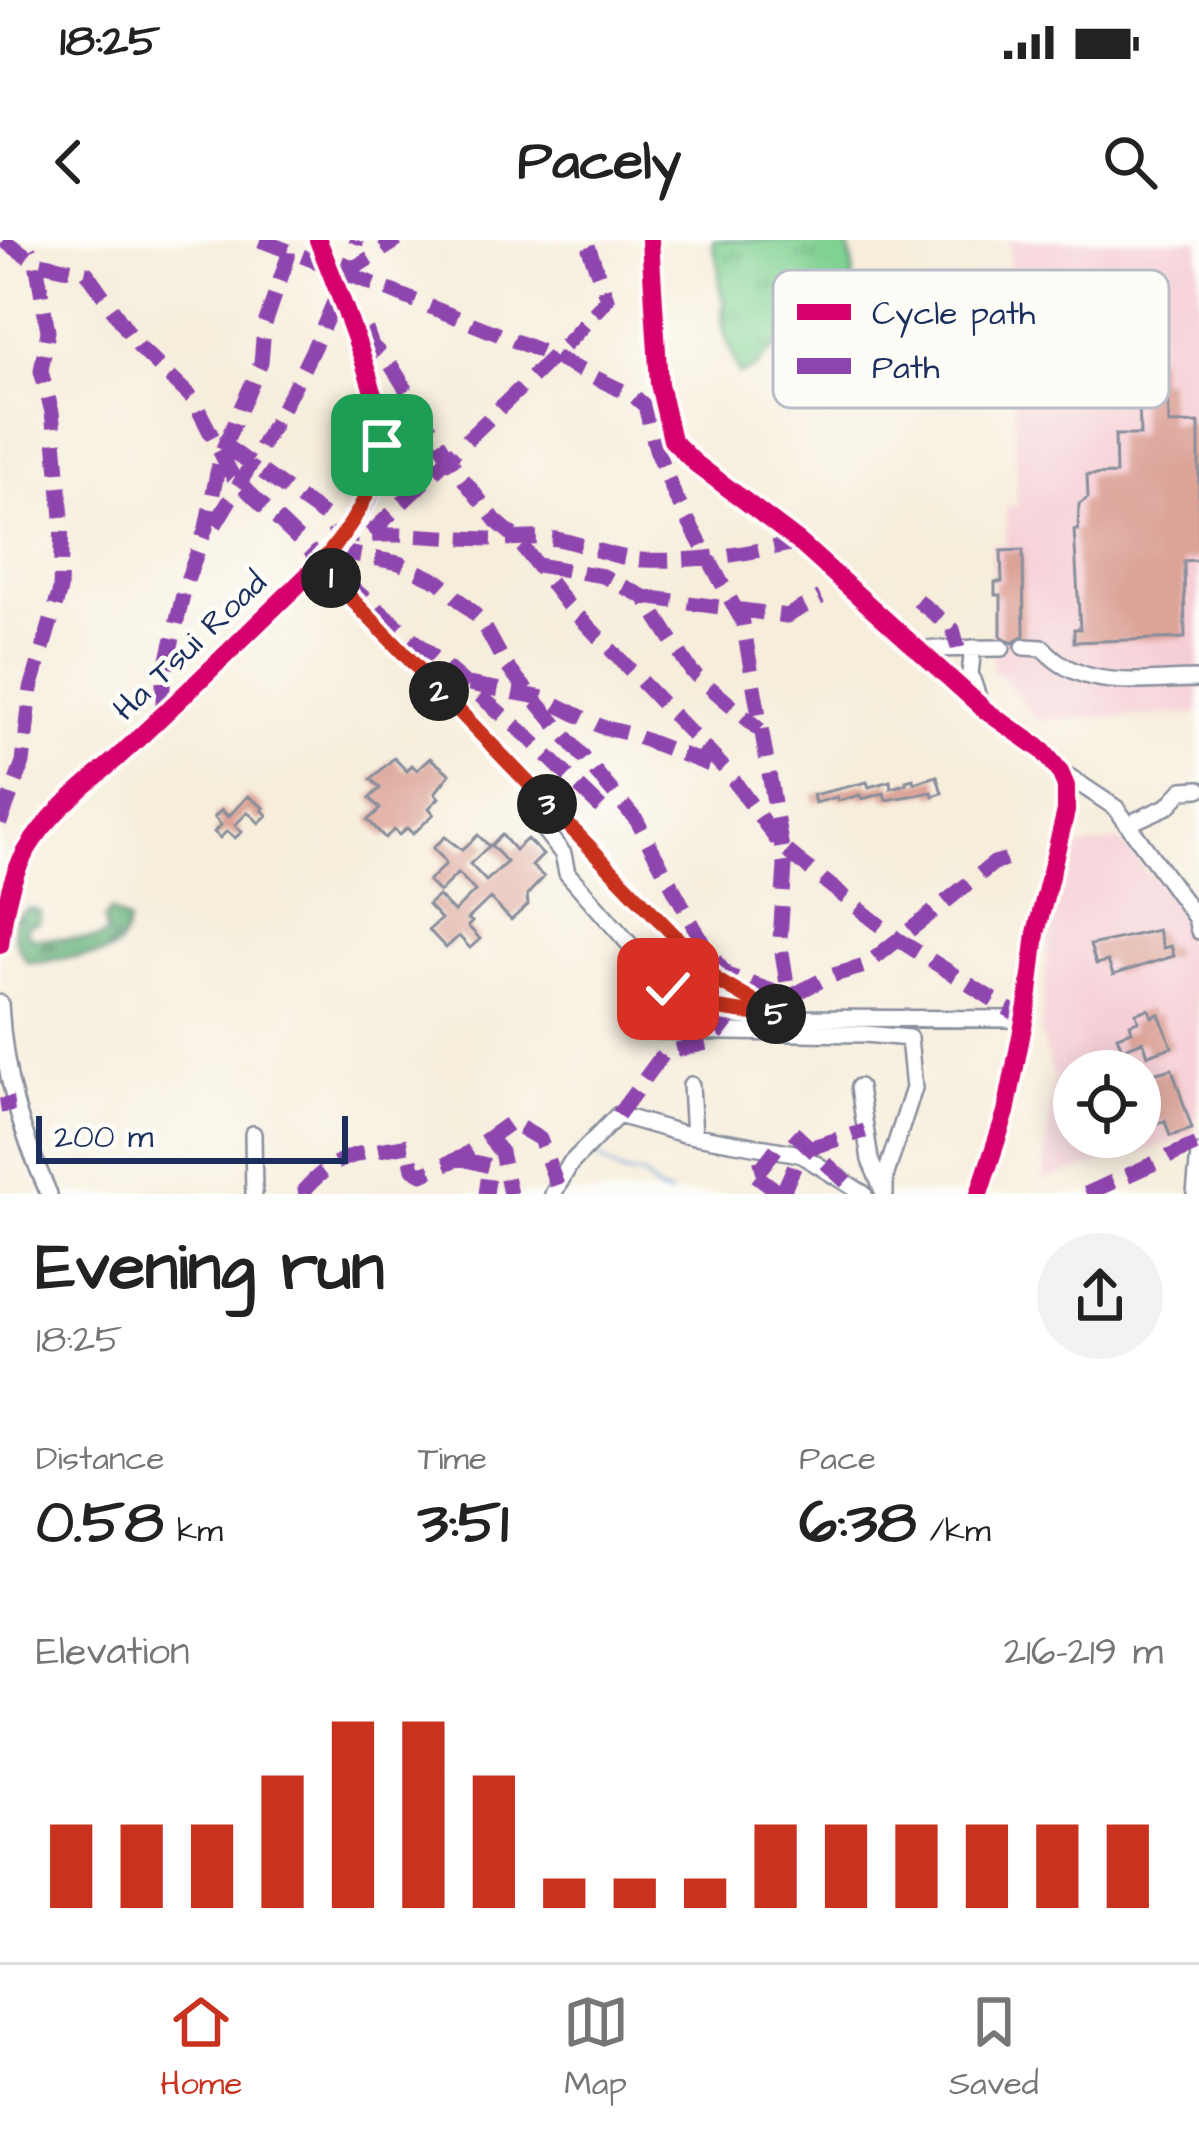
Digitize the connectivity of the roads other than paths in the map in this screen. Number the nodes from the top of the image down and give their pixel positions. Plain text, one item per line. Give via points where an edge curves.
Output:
1 (318, 240) edge
2 (650, 240) edge
3 (319, 565) junction
4 (1024, 647) dead end
5 (973, 648) junction
6 (1002, 648) dead end
7 (918, 649) junction
8 (944, 672) junction
9 (1199, 679) edge
10 (986, 711) junction
11 (1059, 770) junction
12 (1199, 788) edge
13 (1128, 824) junction
14 (541, 826) dead end
15 (1198, 923) edge
16 (0, 945) edge
17 (0, 1003) edge
18 (782, 1018) junction
19 (1024, 1019) junction
20 (658, 1031) dead end
21 (691, 1085) dead end
22 (859, 1087) dead end
23 (253, 1134) dead end
24 (694, 1136) junction
25 (1199, 1153) edge
26 (49, 1194) edge
27 (254, 1194) edge
28 (553, 1194) edge
29 (864, 1194) edge
30 (979, 1194) edge
31 (1195, 1194) edge

1 - 3 street, Ha Tsui Road via 382,445 358,517
2 - 7 street via 659,384 672,440
3 - 16 street, Ha Tsui Road via 71,796 19,864
3 - 18 street via 718,981
4 - 9 street via 1043,648 1084,679
5 - 6 street
5 - 7 street
5 - 8 street
5 - 10 street via 971,687
7 - 8 street
8 - 10 street
10 - 11 street
11 - 13 street via 1088,785
11 - 19 street via 1066,811
12 - 13 street
13 - 15 street
14 - 18 street via 567,873 681,1003
17 - 26 street via 19,1126
18 - 19 street
19 - 30 street
20 - 22 street via 909,1038 914,1088 885,1194 870,1160
21 - 24 street
23 - 27 street
24 - 28 street via 618,1115
24 - 29 street via 800,1154
25 - 31 street

